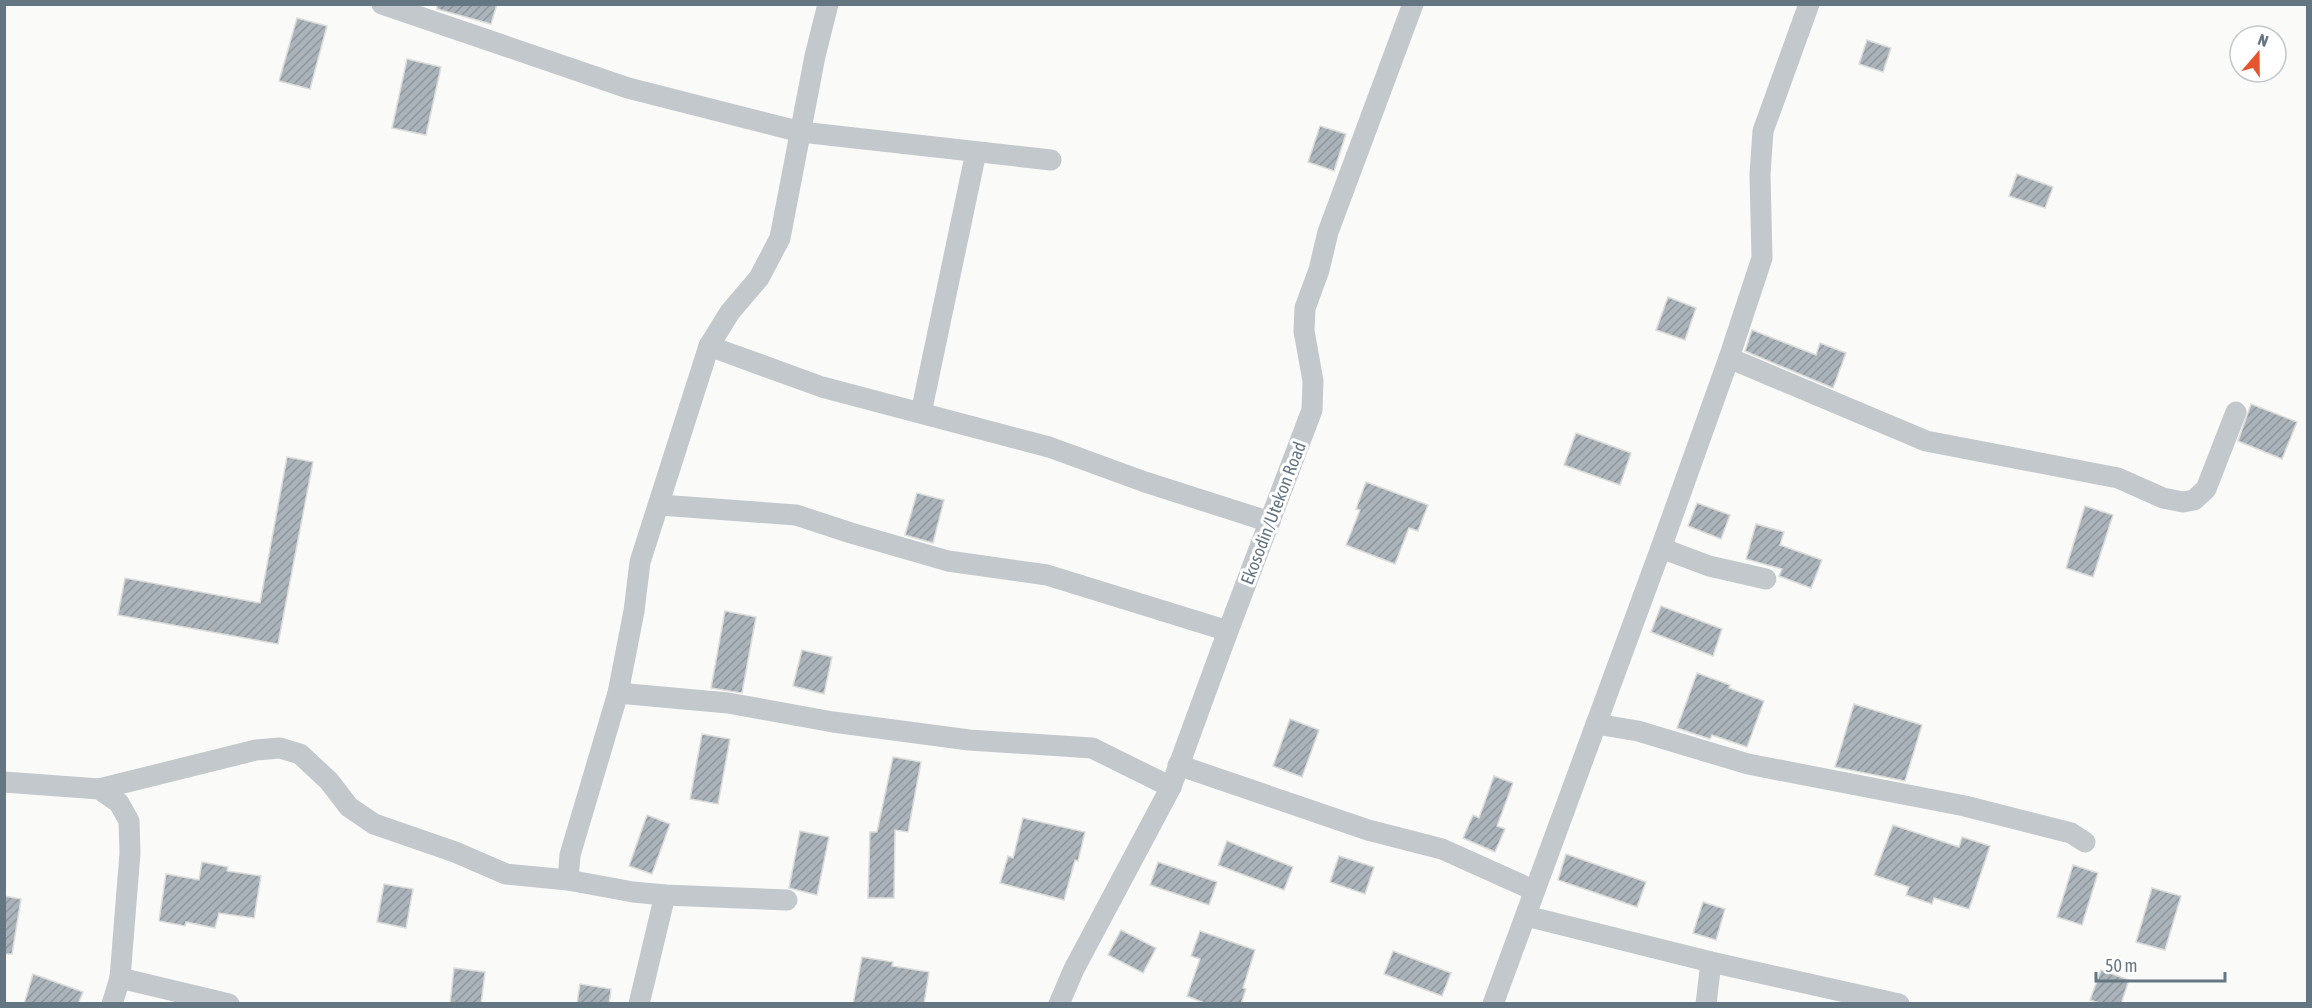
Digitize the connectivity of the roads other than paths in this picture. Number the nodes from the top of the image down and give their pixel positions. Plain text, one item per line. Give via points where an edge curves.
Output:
1 (382, 4) edge
2 (828, 4) edge
3 (1413, 4) edge
4 (1809, 4) edge
5 (801, 132) junction
6 (976, 152) junction
7 (1051, 160) dead end
8 (709, 346) junction
9 (1729, 358) junction
10 (2236, 412) dead end
11 (921, 413) junction
12 (660, 505) junction
13 (1270, 522) junction
14 (1661, 548) junction
15 (1766, 579) dead end
16 (1228, 631) junction
17 (618, 693) junction
18 (1596, 724) junction
19 (1178, 765) junction
20 (4, 782) edge
21 (1171, 787) junction
22 (99, 789) junction
23 (2085, 842) dead end
24 (568, 880) junction
25 (1533, 890) junction
26 (665, 895) junction
27 (787, 900) dead end
28 (1526, 916) junction
29 (1711, 962) junction
30 (120, 978) junction
31 (112, 1004) edge
32 (229, 1004) edge
33 (639, 1004) edge
34 (1059, 1004) edge
35 (1493, 1004) edge
36 (1706, 1004) edge
37 (1899, 1004) edge

1 - 5 street via 628,88
2 - 5 street
3 - 13 street, Ekosodin/Utekon Road via 1328,232 1305,308 1312,410
4 - 9 street via 1763,131 1762,258
5 - 6 street
5 - 8 street via 780,238 759,278 730,312
6 - 7 street
6 - 11 street
8 - 11 street via 822,387
8 - 12 street
9 - 10 street via 1926,441 2118,478 2163,498 2183,502 2194,500 2205,489
9 - 14 street
11 - 13 street via 1049,447
12 - 16 street via 796,514 948,561 1047,575
12 - 17 street via 640,562
13 - 16 street, Ekosodin/Utekon Road
14 - 15 street via 1709,566
14 - 18 street
16 - 19 street, Ekosodin/Utekon Road
17 - 21 street via 728,702 833,722 969,740 1092,748
17 - 24 street via 570,855
18 - 23 street via 1638,731 1748,764 1965,806 2071,833
18 - 25 street
19 - 21 street, Ekosodin/Utekon Road
19 - 25 street via 1368,830 1442,849
20 - 22 street
21 - 34 street, Ekosodin/Utekon Road
22 - 24 street via 256,750 280,748 300,754 349,807 374,824 506,874
22 - 30 street via 119,803 129,821
24 - 26 street
25 - 28 street
26 - 27 street
26 - 33 street
28 - 29 street
28 - 35 street
29 - 36 street
29 - 37 street
30 - 31 street
30 - 32 street

